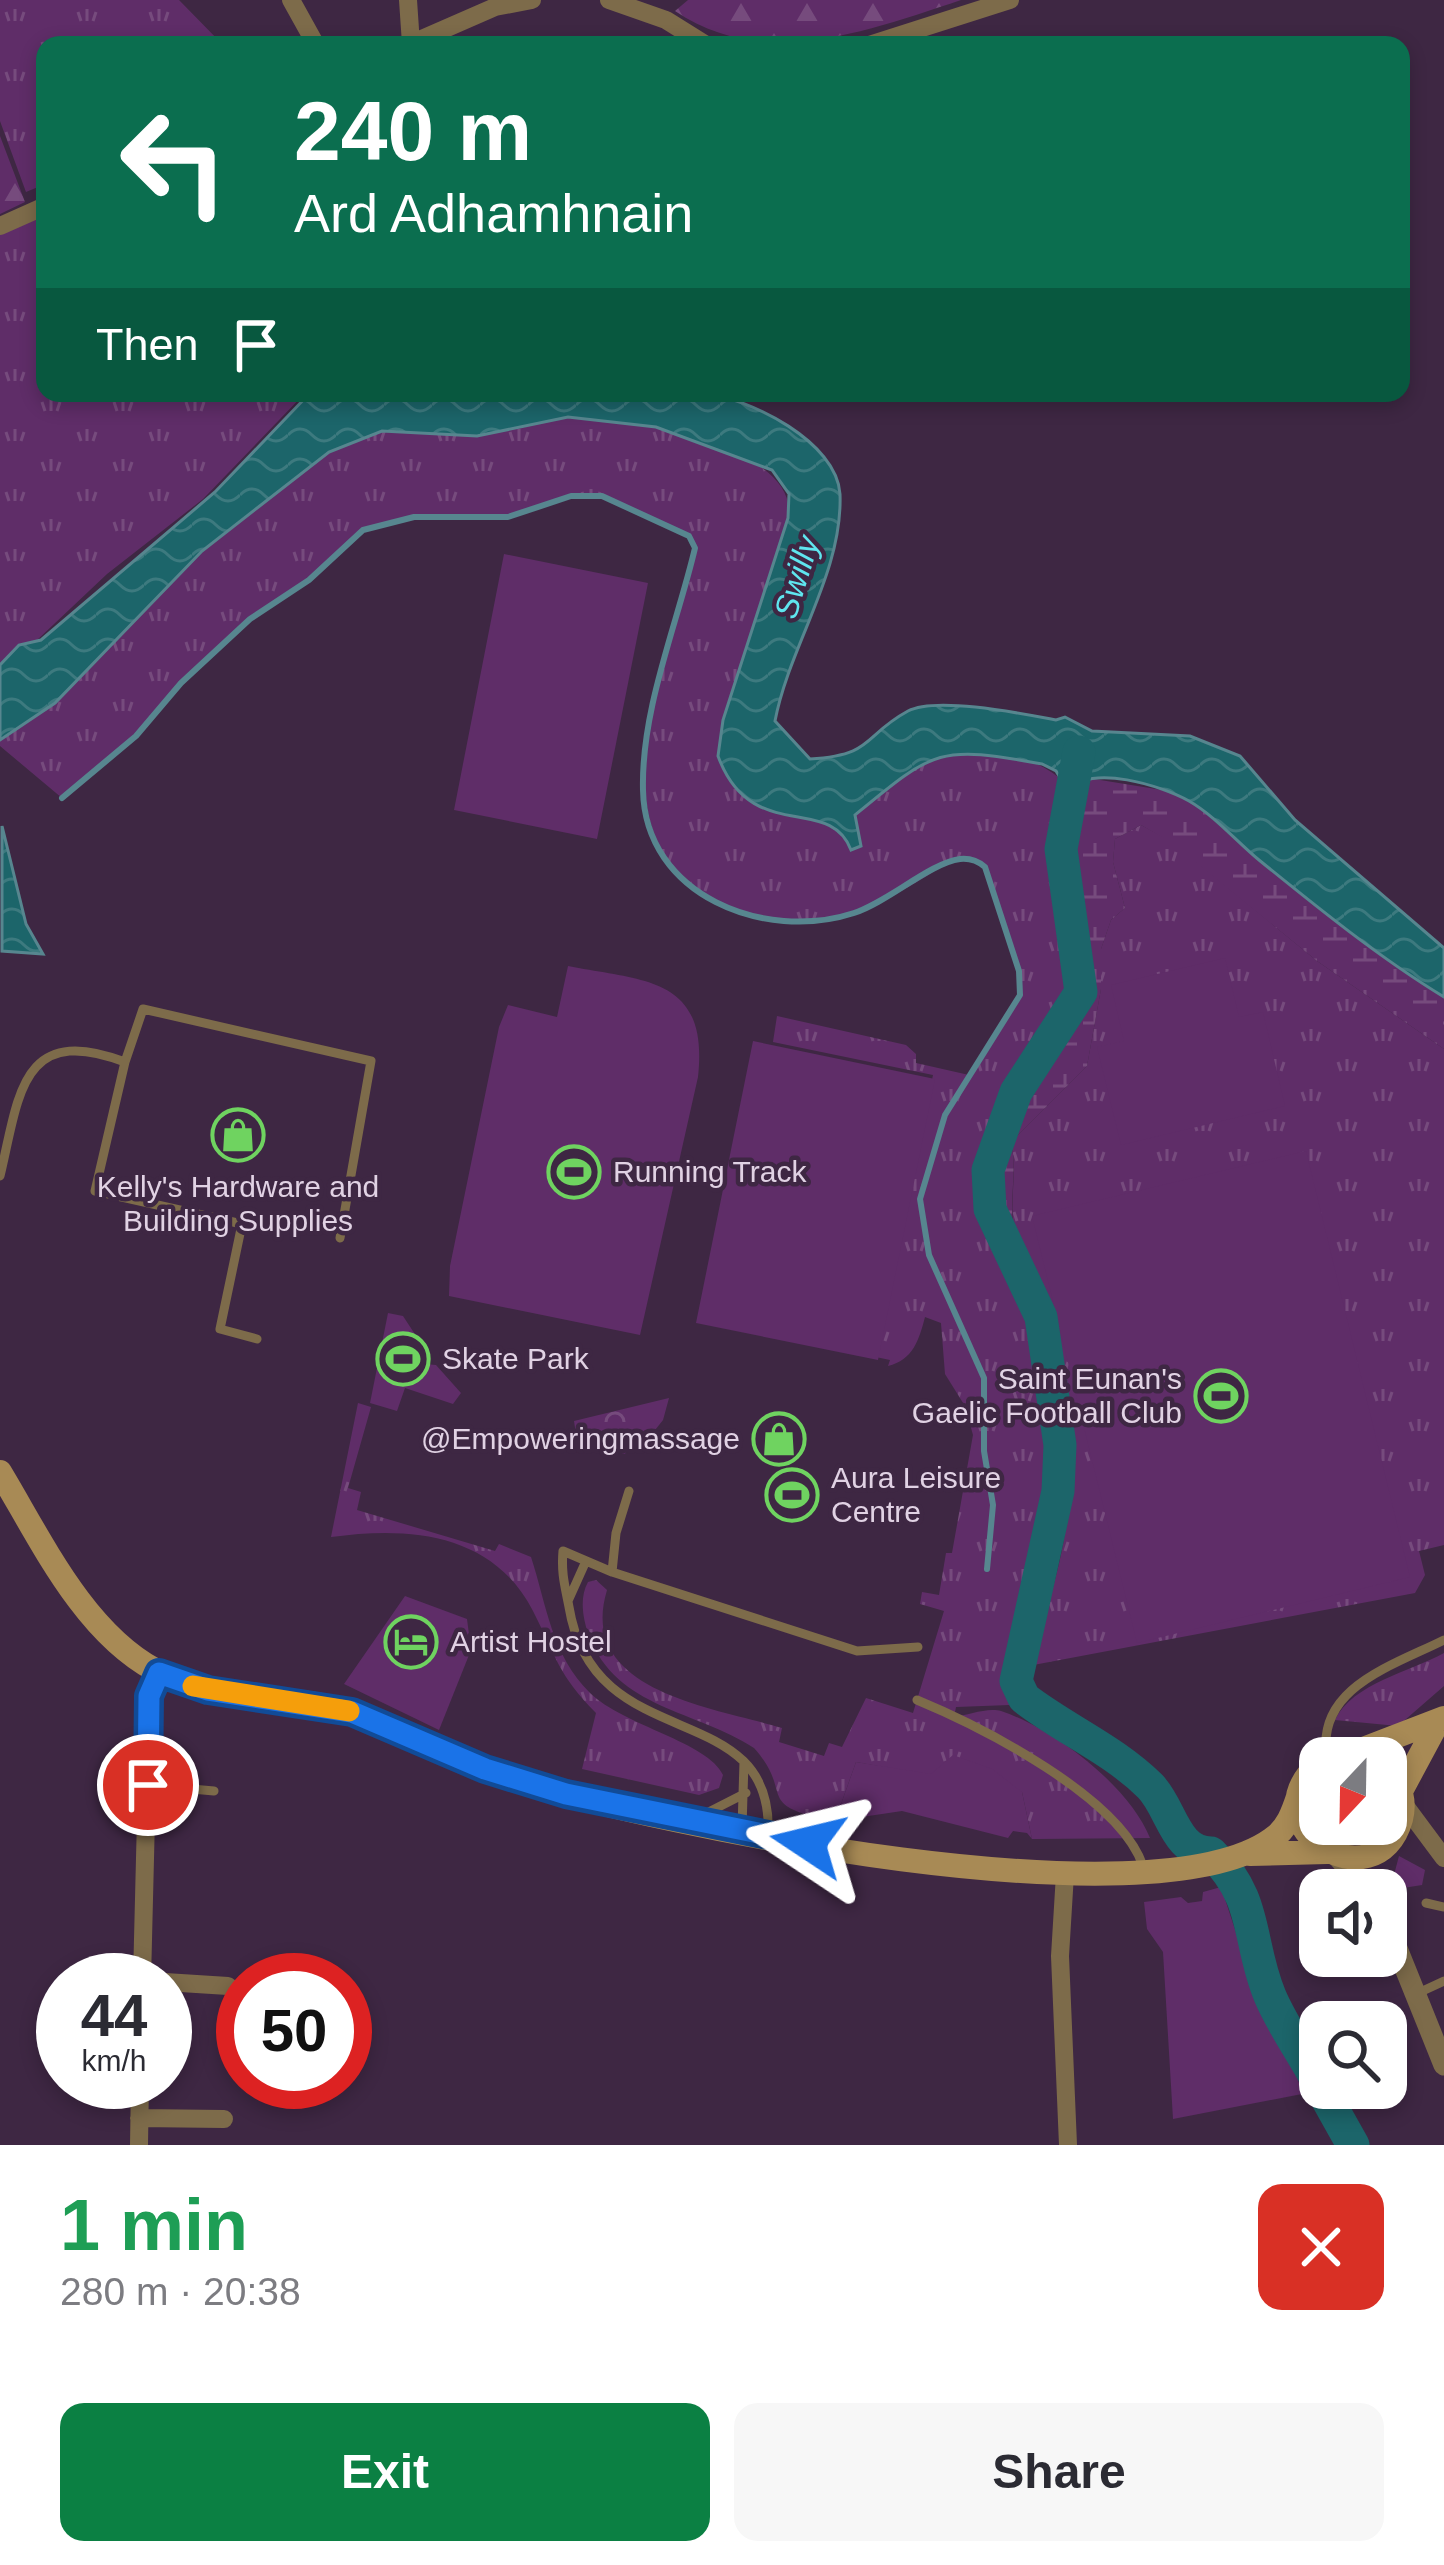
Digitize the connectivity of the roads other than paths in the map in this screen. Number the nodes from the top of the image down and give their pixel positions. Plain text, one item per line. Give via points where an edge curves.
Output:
1 (291, 0) edge
2 (408, 0) edge
3 (532, 0) edge
4 (611, 0) edge
5 (1010, 0) edge
6 (311, 36) edge
7 (409, 36) edge
8 (428, 36) edge
9 (692, 36) edge
10 (897, 36) edge
11 (36, 210) edge
12 (0, 226) edge
13 (125, 1062) junction
14 (0, 1176) edge
15 (340, 1238) dead end
16 (257, 1339) dead end
17 (0, 1472) edge
18 (628, 1491) dead end
19 (586, 1561) junction
20 (612, 1571) junction
21 (568, 1600) junction
22 (1444, 1640) edge
23 (918, 1647) dead end
24 (159, 1673) junction
25 (917, 1700) dead end
26 (1440, 1720) edge
27 (1325, 1737) edge
28 (1395, 1737) edge
29 (744, 1762) junction
30 (148, 1785) junction
31 (1407, 1787) edge
32 (214, 1791) dead end
33 (746, 1792) junction
34 (1299, 1796) edge
35 (1407, 1804) edge
36 (690, 1821) junction
37 (742, 1831) junction
38 (768, 1836) junction
39 (1322, 1845) edge
40 (1384, 1845) junction
41 (1332, 1854) junction
42 (1223, 1858) junction
43 (1444, 1860) edge
44 (1349, 1869) edge
45 (1378, 1869) edge
46 (1145, 1871) junction
47 (1065, 1874) junction
48 (1426, 1903) dead end
49 (1444, 1907) edge
50 (143, 1953) edge
51 (1407, 1974) edge
52 (1444, 1981) edge
53 (1415, 1995) junction
54 (1444, 2065) edge
55 (140, 2109) edge
56 (140, 2118) junction
57 (224, 2119) dead end
58 (139, 2145) edge
59 (1068, 2145) edge

1 - 6 street
2 - 7 street
3 - 8 street
4 - 9 street
5 - 10 street
11 - 12 street
13 - 14 lane via 85,1047 45,1058 20,1089
13 - 15 lane via 142,1010 371,1061
13 - 16 lane via 95,1191 242,1224 220,1329
17 - 24 main road via 103,1628
18 - 20 lane
19 - 20 lane
19 - 21 lane
19 - 21 lane via 563,1551
20 - 23 lane via 857,1651
21 - 29 lane via 577,1640 607,1686 641,1710 730,1747
22 - 27 lane via 1337,1701
24 - 30 street via 149,1696
24 - 36 main road via 208,1690 352,1712 515,1780
25 - 46 lane via 969,1722 1091,1803 1127,1834
26 - 28 main road
26 - 31 main road
29 - 33 lane
29 - 38 lane via 764,1786
30 - 32 lane
30 - 50 street
33 - 36 lane
33 - 37 lane
34 - 42 main road via 1278,1834
35 - 43 street
36 - 37 main road
37 - 38 main road
38 - 47 main road via 946,1866
39 - 41 main road
40 - 41 main road via 1356,1857
40 - 43 street
40 - 45 street
41 - 42 main road
41 - 44 street
42 - 46 main road
46 - 47 main road
47 - 59 street
48 - 49 lane
51 - 53 street
52 - 53 lane
53 - 54 street
55 - 56 street
56 - 57 street
56 - 58 street

